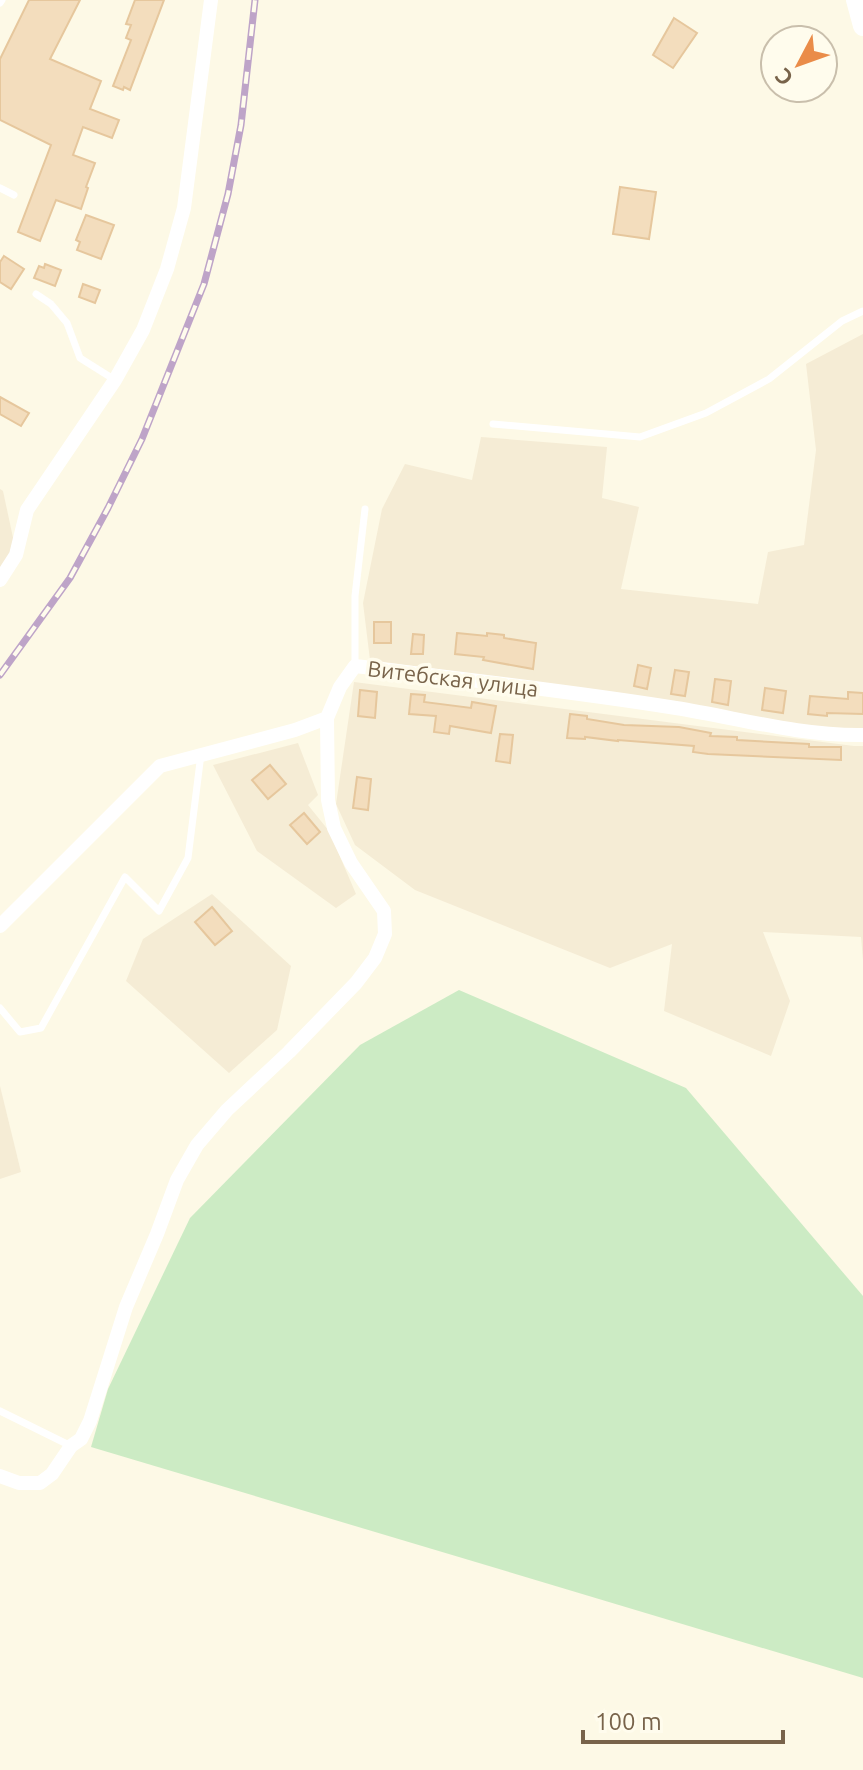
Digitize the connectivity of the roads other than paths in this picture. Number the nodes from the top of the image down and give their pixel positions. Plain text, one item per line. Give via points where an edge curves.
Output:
1 (211, 0) edge
2 (856, 0) edge
3 (863, 26) edge
4 (0, 188) edge
5 (14, 195) dead end
6 (36, 294) dead end
7 (863, 311) edge
8 (115, 380) junction
9 (493, 424) dead end
10 (365, 509) dead end
11 (0, 580) edge
12 (355, 666) junction
13 (327, 718) junction
14 (863, 735) edge
15 (201, 754) junction
16 (0, 926) edge
17 (0, 1008) edge
18 (0, 1411) edge
19 (71, 1446) junction
20 (0, 1476) edge

1 - 8 street via 184,208 143,330
2 - 3 street
4 - 5 lane
6 - 8 lane via 67,323 80,358
7 - 9 lane via 842,321 769,379 706,413 640,437
8 - 11 street via 27,510 16,555
10 - 12 lane via 355,596
12 - 13 street, Витебская улица
12 - 14 street, Витебская улица via 680,708 835,736
13 - 15 street
13 - 19 street via 328,800 334,828 384,911 385,934 356,983 197,1145 177,1180 126,1307 90,1421
15 - 16 street via 160,766
15 - 17 lane via 188,858 159,911 125,877 41,1028 20,1032
18 - 19 lane
19 - 20 street via 40,1483

